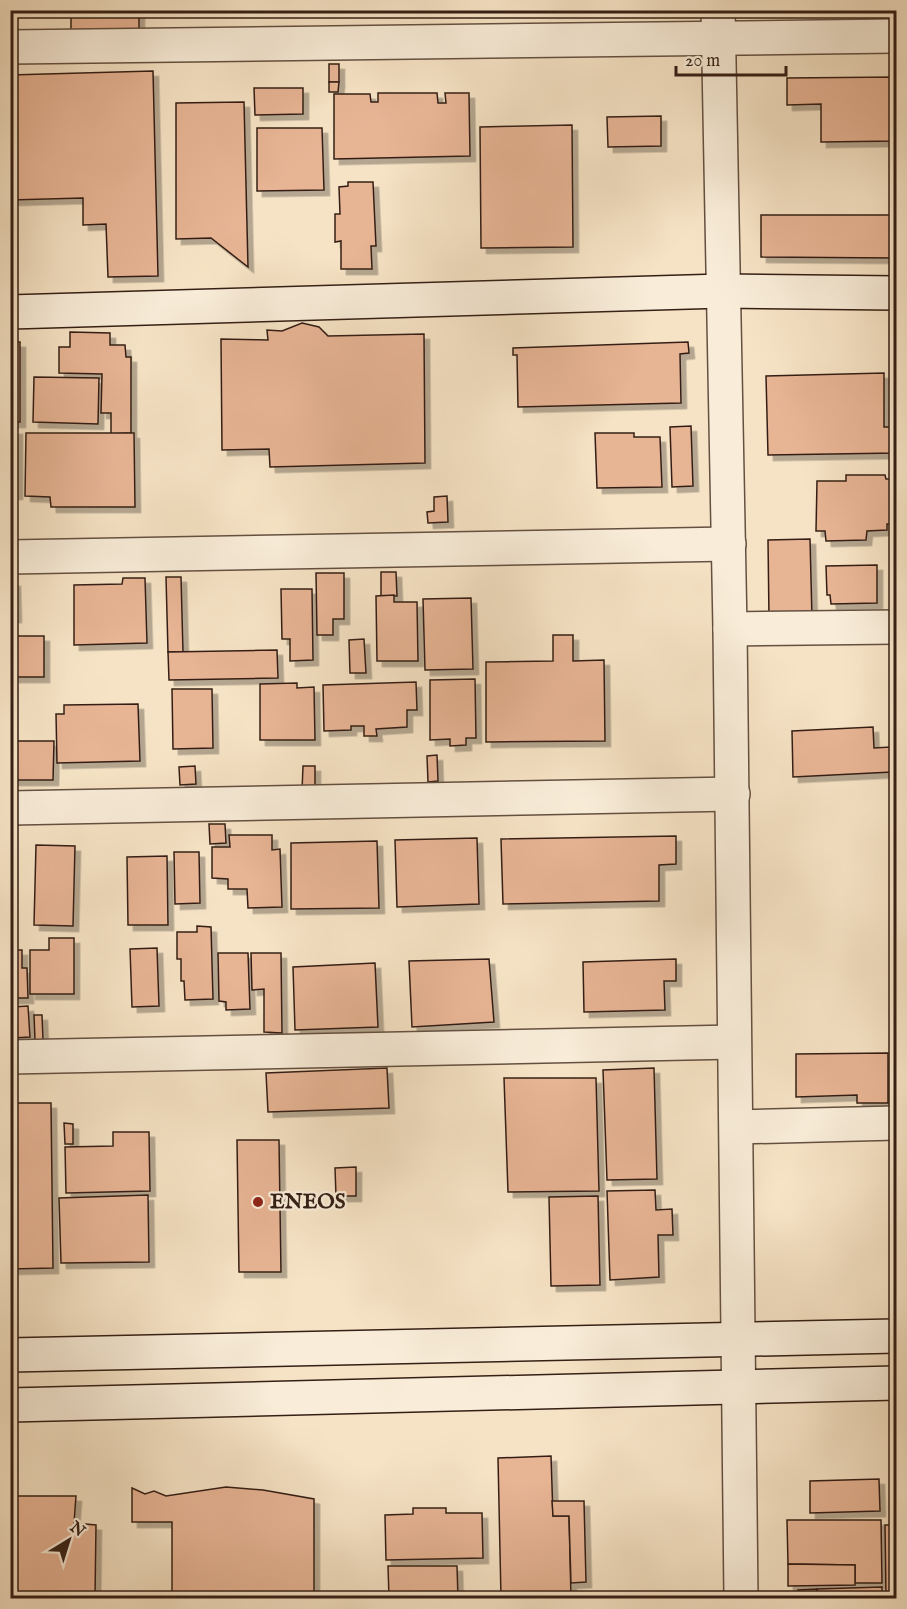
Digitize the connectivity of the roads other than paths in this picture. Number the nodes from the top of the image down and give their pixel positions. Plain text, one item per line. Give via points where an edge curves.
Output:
1 (718, 25) edge
2 (897, 36) edge
3 (10, 47) edge
4 (723, 291) junction
5 (897, 293) edge
6 (10, 312) edge
7 (729, 544) junction
8 (10, 557) edge
9 (897, 627) edge
10 (730, 629) junction
11 (733, 794) junction
12 (10, 808) edge
13 (734, 1042) junction
14 (10, 1057) edge
15 (897, 1123) edge
16 (737, 1127) junction
17 (897, 1336) edge
18 (740, 1339) junction
19 (10, 1355) edge
20 (897, 1383) edge
21 (740, 1386) junction
22 (10, 1405) edge
23 (741, 1599) edge

1 - 2 street
1 - 3 street
1 - 4 street
4 - 5 street
4 - 6 street
4 - 7 street
7 - 8 street
7 - 10 street
9 - 10 street
10 - 11 street
11 - 12 street
11 - 13 street
13 - 14 street
13 - 16 street
15 - 16 street
16 - 18 street
17 - 18 street
18 - 19 street
18 - 21 street
20 - 21 street
21 - 22 street
21 - 23 street

